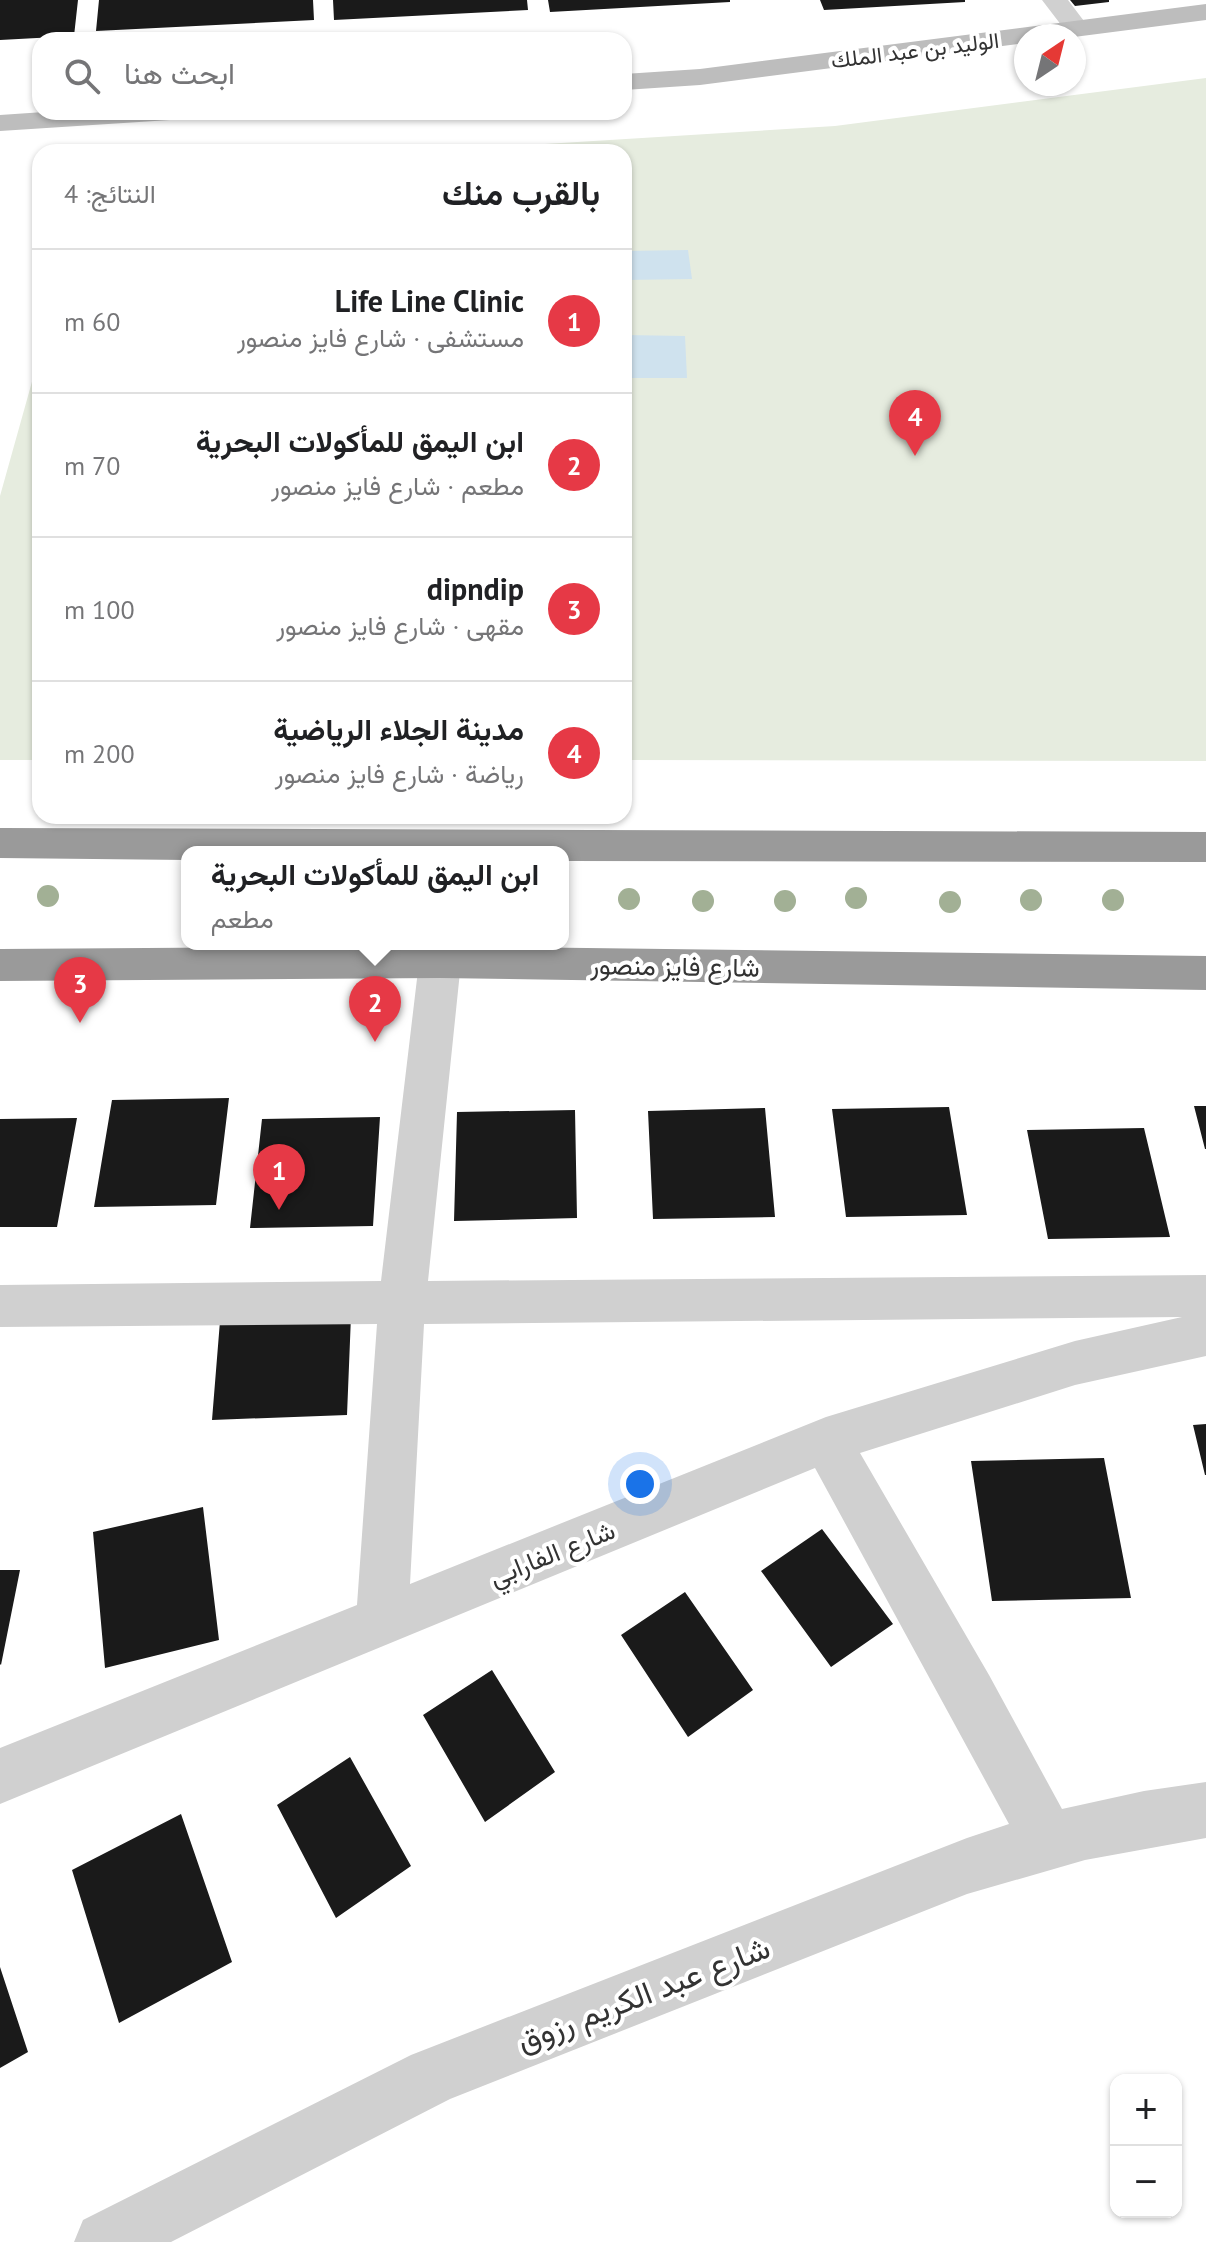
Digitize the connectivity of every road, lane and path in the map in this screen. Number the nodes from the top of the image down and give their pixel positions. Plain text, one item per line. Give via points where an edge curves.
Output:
1 (1055, 0) edge
2 (1206, 12) edge
3 (1073, 24) edge
4 (1086, 28) edge
5 (1014, 37) edge
6 (632, 81) edge
7 (46, 120) edge
8 (0, 123) edge
9 (0, 843) edge
10 (226, 846) edge
11 (569, 847) edge
12 (1206, 847) edge
13 (440, 962) junction
14 (0, 965) edge
15 (1206, 973) edge
16 (1206, 1296) edge
17 (402, 1303) junction
18 (0, 1306) edge
19 (1206, 1334) edge
20 (826, 1440) junction
21 (382, 1622) junction
22 (0, 1776) edge
23 (1206, 1810) edge
24 (1047, 1839) junction
25 (105, 2242) edge

1 - 3 street
2 - 4 main road, الوليد بن عبد الملك
5 - 6 main road, الوليد بن عبد الملك
7 - 8 main road
9 - 10 highway
11 - 12 highway
13 - 14 highway, شارع فايز منصور
13 - 15 highway, شارع فايز منصور
13 - 17 street
16 - 17 street
17 - 18 street
17 - 21 street
19 - 20 street, شارع الفارابي via 1075,1363
20 - 21 street, شارع الفارابي
20 - 24 street
21 - 22 street, شارع الفارابي
23 - 24 street, شارع عبد الكريم رزوق via 1136,1818
24 - 25 street, شارع عبد الكريم رزوق via 432,2076

